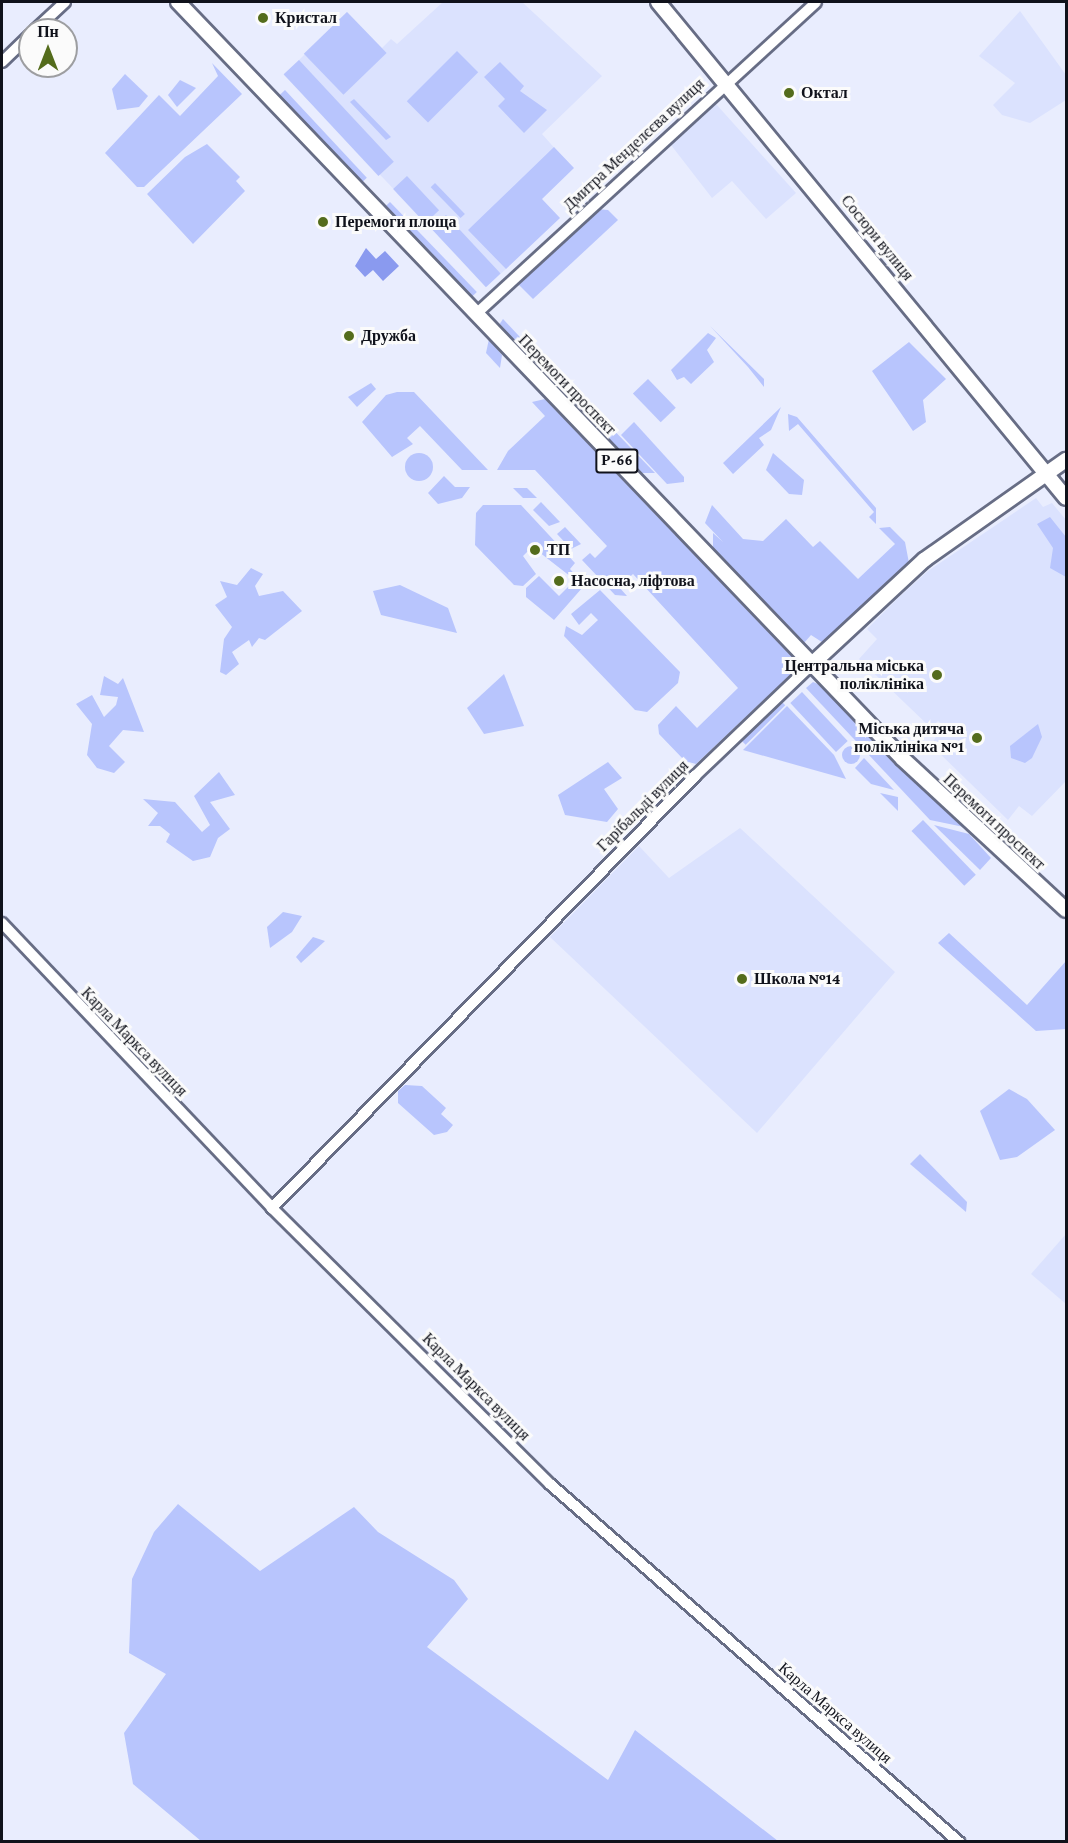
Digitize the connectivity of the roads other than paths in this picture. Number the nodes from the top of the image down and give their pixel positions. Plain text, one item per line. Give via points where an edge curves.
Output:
1 (65, 2) edge
2 (178, 2) edge
3 (657, 2) edge
4 (816, 2) edge
5 (48, 18) edge
6 (18, 47) edge
7 (2, 62) edge
8 (726, 82) junction
9 (476, 314) junction
10 (1066, 460) edge
11 (1047, 475) junction
12 (1066, 498) edge
13 (812, 664) junction
14 (1066, 910) edge
15 (2, 923) edge
16 (272, 1208) junction
17 (959, 1842) edge

1 - 5 street
2 - 9 main road, Перемоги проспект / Р-66
3 - 8 main road, Сосюри вулиця
4 - 8 street, Дмитра Менделєєва вулиця
6 - 7 street
8 - 9 street, Дмитра Менделєєва вулиця
8 - 11 main road, Сосюри вулиця
9 - 13 main road, Перемоги проспект / Р-66
10 - 11 main road, Гарібальді вулиця
11 - 12 main road, Сосюри вулиця
11 - 13 main road, Гарібальді вулиця via 924,560
13 - 14 main road, Перемоги проспект / Р-66 via 903,759
13 - 16 street, Гарібальді вулиця via 695,776
15 - 16 street, Карла Маркса вулиця
16 - 17 street, Карла Маркса вулиця via 550,1484

